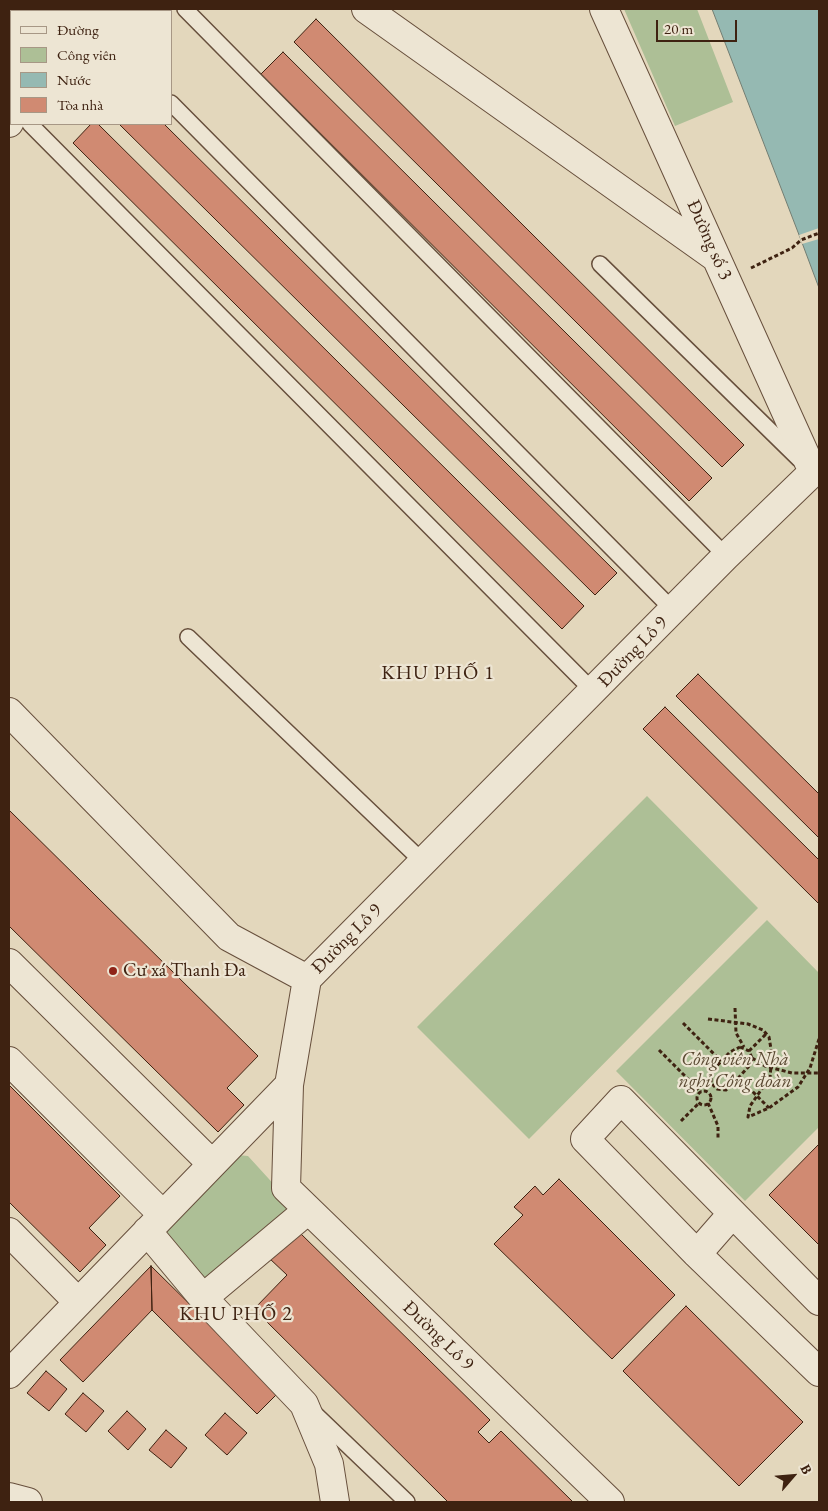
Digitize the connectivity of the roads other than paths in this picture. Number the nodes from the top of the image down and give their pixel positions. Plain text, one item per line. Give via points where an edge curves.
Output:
1 (185, 9) edge
2 (366, 9) edge
3 (604, 9) edge
4 (172, 104) edge
5 (31, 125) edge
6 (600, 264) dead end
7 (721, 268) junction
8 (813, 472) junction
9 (726, 556) junction
10 (673, 610) junction
11 (188, 637) dead end
12 (594, 692) junction
13 (9, 712) edge
14 (423, 862) junction
15 (9, 963) edge
16 (307, 979) junction
17 (9, 1061) edge
18 (289, 1085) junction
19 (212, 1164) junction
20 (308, 1210) junction
21 (732, 1214) junction
22 (155, 1223) junction
23 (9, 1232) edge
24 (698, 1254) junction
25 (203, 1298) junction
26 (78, 1302) junction
27 (819, 1302) edge
28 (14, 1358) edge
29 (819, 1372) edge
30 (304, 1404) junction
31 (9, 1497) edge
32 (28, 1502) edge
33 (335, 1502) edge
34 (407, 1502) edge
35 (610, 1502) edge

1 - 9 lane
2 - 7 street
3 - 7 street, Đường số 3
4 - 10 lane
5 - 12 lane
6 - 8 lane
7 - 8 street, Đường số 3
8 - 9 street, Đường Lô 9
9 - 10 street, Đường Lô 9
10 - 12 street, Đường Lô 9
11 - 14 lane
12 - 14 street, Đường Lô 9
13 - 16 street via 229,937
14 - 16 street, Đường Lô 9
15 - 19 street
16 - 18 street, Đường Lô 9
17 - 22 street
18 - 19 street
18 - 20 street, Đường Lô 9 via 286,1188
19 - 22 street
20 - 25 street
20 - 35 street, Đường Lô 9
21 - 24 street
21 - 24 street via 621,1100 585,1139
21 - 27 street
22 - 25 street
22 - 26 street
23 - 26 street
24 - 29 street
25 - 30 street
26 - 28 street
30 - 33 street via 329,1464
30 - 34 lane
31 - 32 street

